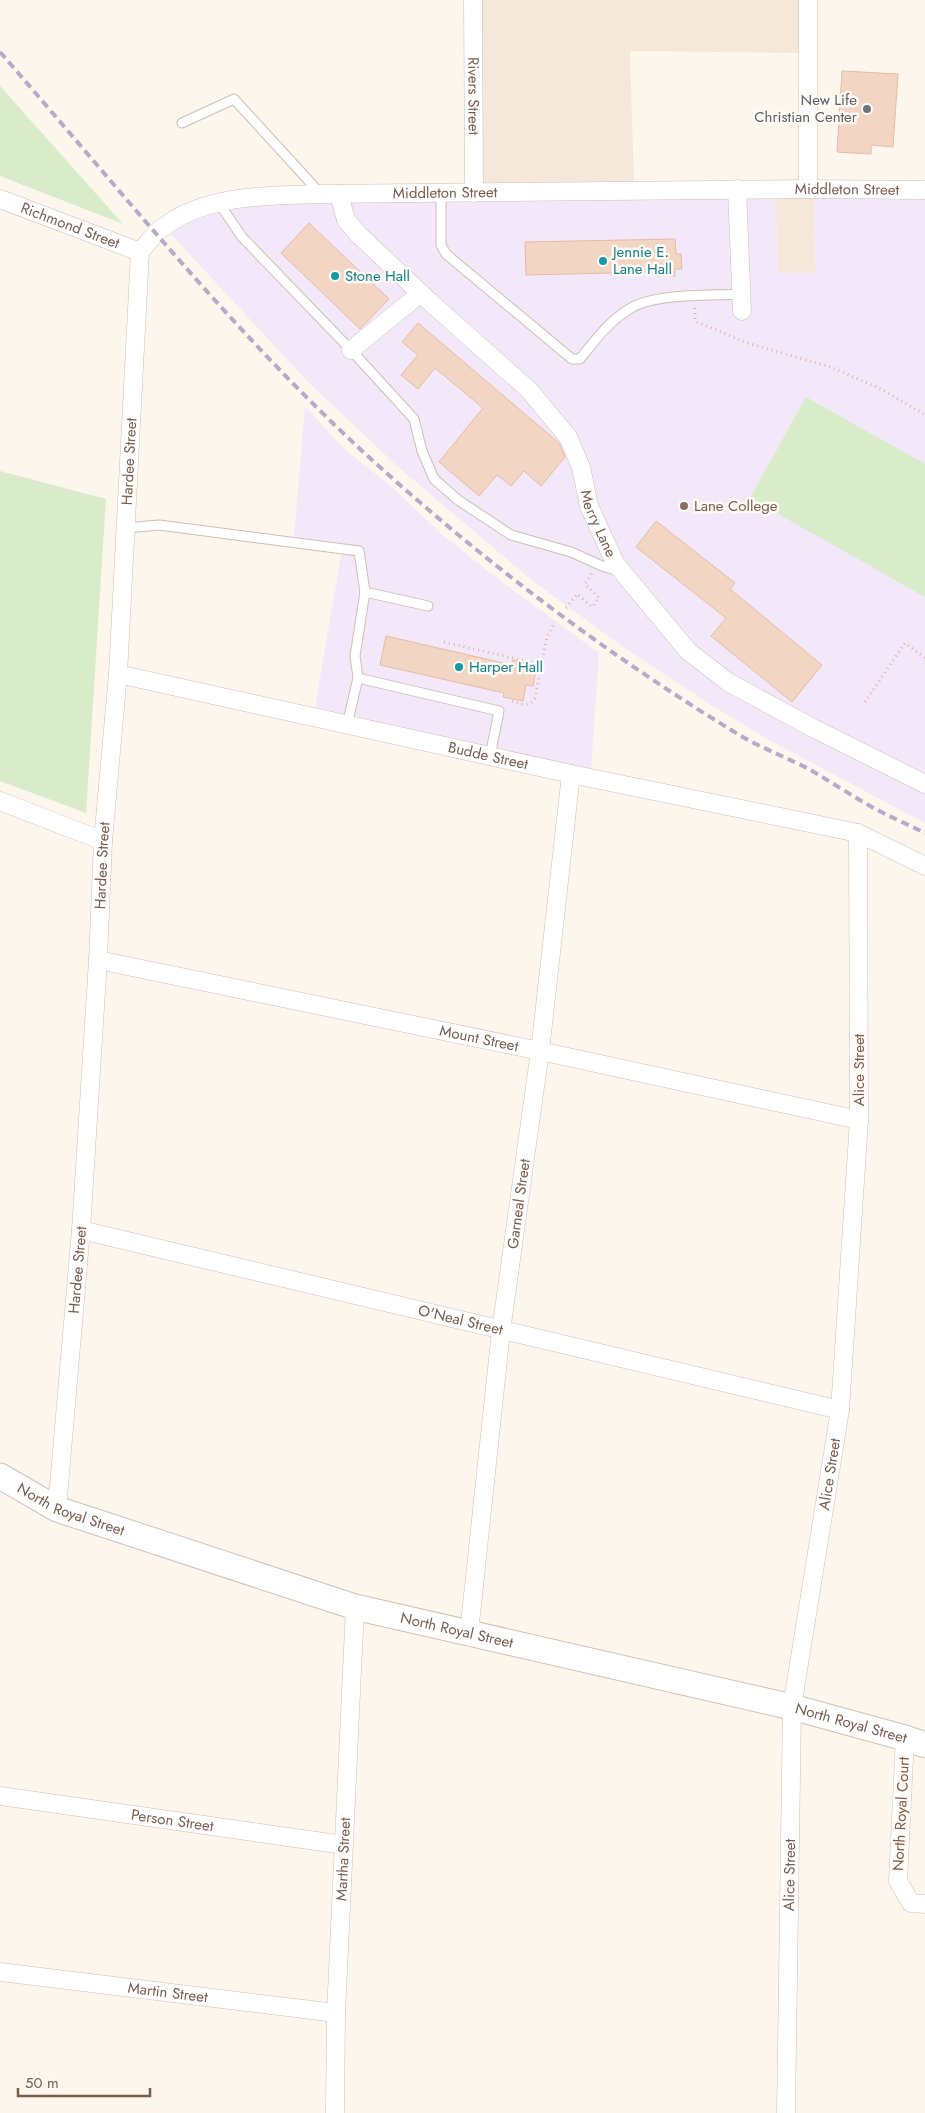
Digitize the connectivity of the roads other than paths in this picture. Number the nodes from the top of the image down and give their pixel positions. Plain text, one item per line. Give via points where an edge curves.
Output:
1 (473, 0) edge
2 (808, 0) edge
3 (182, 123) dead end
4 (737, 189) junction
5 (808, 189) junction
6 (925, 190) edge
7 (441, 193) junction
8 (474, 193) junction
9 (320, 194) junction
10 (339, 194) junction
11 (0, 199) edge
12 (219, 203) junction
13 (140, 252) junction
14 (421, 293) junction
15 (742, 302) joint
16 (351, 350) junction
17 (126, 528) junction
18 (622, 571) junction
19 (365, 592) junction
20 (428, 606) dead end
21 (118, 674) junction
22 (358, 678) junction
23 (347, 725) junction
24 (490, 756) junction
25 (571, 774) junction
26 (925, 784) edge
27 (0, 801) edge
28 (858, 833) junction
29 (103, 842) junction
30 (925, 866) edge
31 (98, 960) junction
32 (540, 1051) junction
33 (859, 1120) junction
34 (81, 1230) junction
35 (501, 1331) junction
36 (840, 1410) junction
37 (0, 1476) edge
38 (57, 1508) junction
39 (355, 1607) junction
40 (469, 1633) junction
41 (792, 1707) junction
42 (915, 1742) edge
43 (0, 1796) edge
44 (344, 1845) junction
45 (925, 1904) edge
46 (0, 1972) edge
47 (336, 2013) junction
48 (335, 2113) edge
49 (786, 2113) edge

1 - 8 street, Rivers Street
2 - 5 street
3 - 9 lane via 234,99
4 - 5 street, Middleton Street
4 - 8 street, Middleton Street
4 - 15 street
5 - 6 street, Middleton Street
7 - 8 street, Middleton Street
7 - 10 street, Middleton Street
7 - 15 lane via 441,245 446,254 572,359 580,359 602,330 632,307 660,298
9 - 10 street, Middleton Street
9 - 12 street, Middleton Street
10 - 14 street, Merry Lane via 346,220
11 - 13 street, Richmond Street
12 - 13 street, Middleton Street via 197,209 160,230
12 - 16 lane via 242,237
13 - 17 street, Hardee Street
14 - 16 street
14 - 18 street, Merry Lane via 529,390 568,436 581,467 589,506 615,563
16 - 18 lane via 414,419 422,451 434,479 458,500 510,535
17 - 19 lane via 159,526 359,551
17 - 21 street, Hardee Street
18 - 26 street, Merry Lane via 688,651 728,682
19 - 20 lane
19 - 22 lane via 356,656
21 - 23 street, Budde Street
21 - 29 street, Hardee Street
22 - 23 lane
22 - 24 lane via 499,711
23 - 24 street, Budde Street
24 - 25 street, Budde Street
25 - 28 street, Budde Street
25 - 32 street, Garneal Street
27 - 29 street
28 - 30 street, Budde Street
28 - 33 street, Alice Street
29 - 31 street, Hardee Street
31 - 32 street, Mount Street
31 - 34 street, Hardee Street
32 - 33 street, Mount Street
32 - 35 street, Garneal Street
33 - 36 street, Alice Street
34 - 35 street, O'Neal Street
34 - 38 street, Hardee Street
35 - 36 street, O'Neal Street
35 - 40 street, Garneal Street
36 - 41 street, Alice Street
37 - 38 main road, North Royal Street
38 - 39 main road, North Royal Street
39 - 40 main road, North Royal Street
39 - 44 street, Martha Street
40 - 41 main road, North Royal Street
41 - 42 main road, North Royal Street
41 - 49 street, Alice Street
42 - 45 street, North Royal Court via 898,1881 911,1903
43 - 44 street, Person Street
44 - 47 street, Martha Street
46 - 47 street, Martin Street
47 - 48 street, Martha Street

